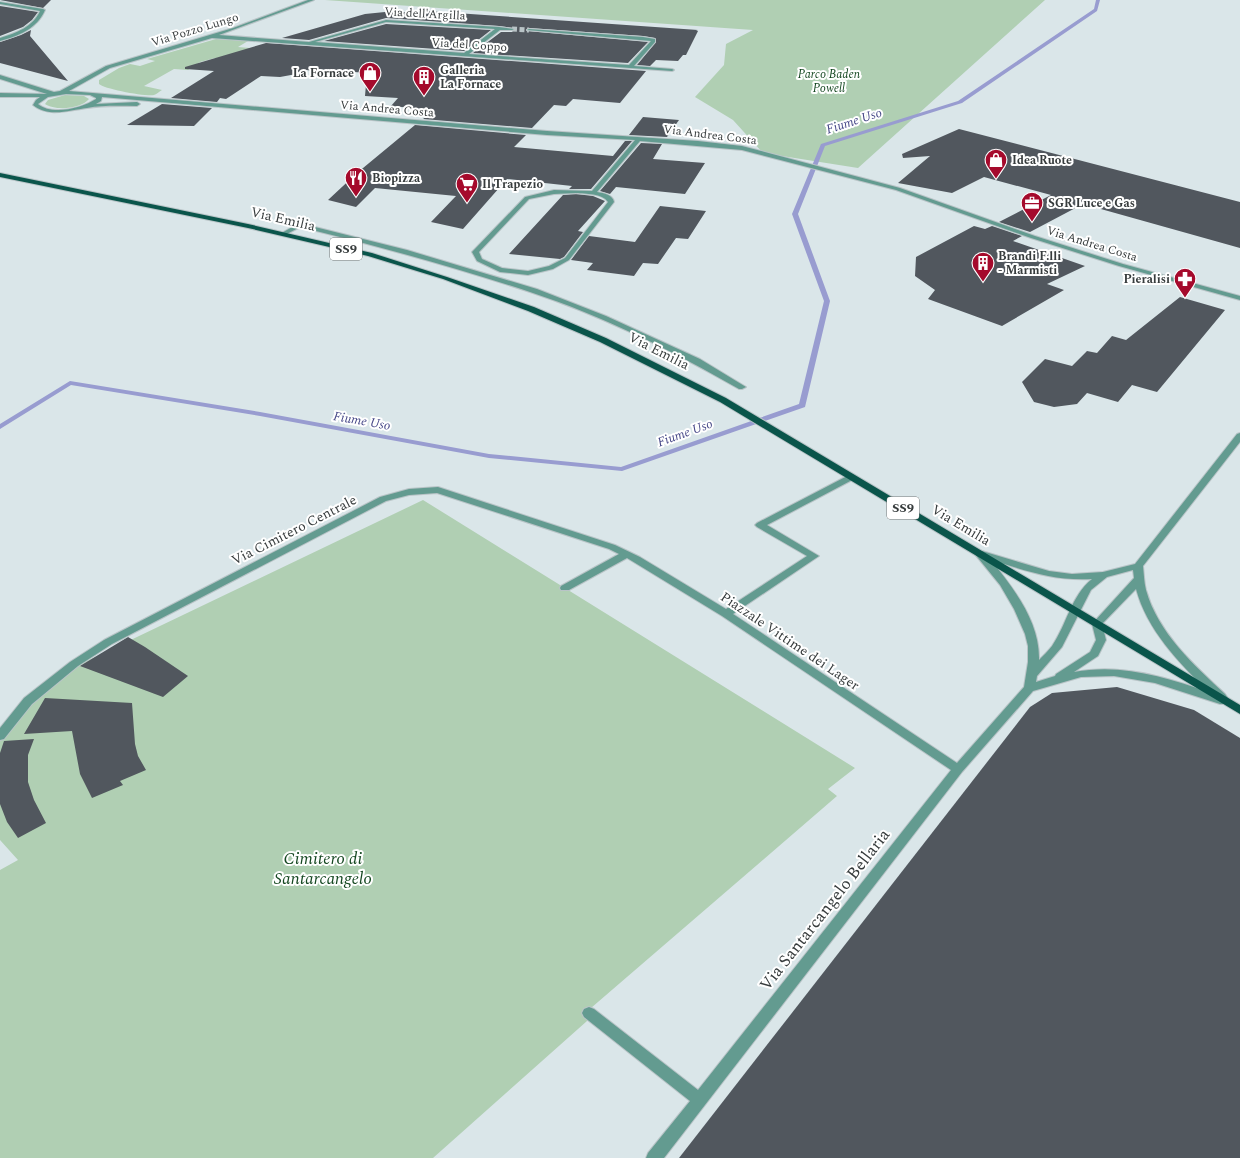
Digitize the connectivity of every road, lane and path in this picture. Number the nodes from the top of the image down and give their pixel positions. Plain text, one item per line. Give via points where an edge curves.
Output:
1 (312, 0) edge
2 (0, 3) edge
3 (499, 28) junction
4 (512, 29) tunnel mouth
5 (235, 30) junction
6 (529, 30) tunnel mouth
7 (210, 36) junction
8 (0, 40) edge
9 (266, 40) junction
10 (305, 43) junction
11 (466, 54) junction
12 (630, 67) junction
13 (672, 70) dead end
14 (0, 77) edge
15 (84, 82) junction
16 (61, 93) junction
17 (94, 94) junction
18 (51, 95) junction
19 (0, 96) edge
20 (0, 99) edge
21 (19, 102) dead end
22 (27, 103) dead end
23 (182, 103) junction
24 (35, 104) junction
25 (89, 106) junction
26 (639, 139) junction
27 (0, 175) edge
28 (593, 193) junction
29 (283, 234) junction
30 (1240, 298) edge
31 (742, 387) dead end
32 (1240, 436) edge
33 (851, 477) junction
34 (979, 553) junction
35 (627, 554) junction
36 (637, 559) joint
37 (1138, 566) junction
38 (1103, 575) junction
39 (1140, 578) junction
40 (565, 588) dead end
41 (1075, 611) junction
42 (726, 614) junction
43 (1097, 624) junction
44 (1033, 674) junction
45 (1055, 680) junction
46 (1029, 688) junction
47 (1226, 701) junction
48 (1240, 710) edge
49 (0, 736) edge
50 (958, 769) junction
51 (589, 1013) dead end
52 (700, 1100) junction
53 (654, 1158) edge

1 - 5 street, Via Pozzo Lungo
2 - 8 street via 43,10 41,16 29,28
3 - 4 street, Via dell'Argilla
3 - 10 street, Via dell'Argilla via 386,20
3 - 11 street
5 - 7 street, Via Pozzo Lungo
5 - 9 street, Via del Coppo via 234,33
6 - 12 street via 652,40 653,42
7 - 9 street, Via del Coppo
7 - 15 street, Via Pozzo Lungo via 108,67
9 - 10 street, Via del Coppo
10 - 11 street, Via del Coppo
11 - 12 street, Via del Coppo
12 - 13 street, Via del Coppo
14 - 18 street
15 - 16 street, Via Pozzo Lungo
15 - 17 street via 88,90
16 - 17 street, Via Andrea Costa
16 - 18 street
17 - 23 street, Via Andrea Costa
17 - 25 street via 99,100
18 - 19 street
18 - 24 street
20 - 21 street
22 - 24 street, Via Andrea Costa
23 - 25 street, Via Andrea Costa
23 - 26 street, Via Andrea Costa
24 - 25 street, Via Andrea Costa via 37,107 50,110 70,110
26 - 28 street
26 - 30 street, Via Andrea Costa via 713,144 751,150 898,189 1033,237
27 - 29 main road, Via Emilia / SS9
28 - 28 street via 554,192 527,198 475,252 479,260 500,270 528,273 551,268 563,262 611,202 609,198
29 - 31 street via 299,225 404,251 534,291 603,318 697,361
29 - 33 main road, Via Emilia / SS9 via 370,254 531,309 589,334 723,400
32 - 37 street
33 - 34 main road, Via Emilia / SS9
33 - 42 street via 760,525 814,556
34 - 38 street, Via Santarcangelo Bellaria via 1048,574 1072,577
34 - 41 main road, Via Emilia / SS9
34 - 44 street, Via Santarcangelo Bellaria via 994,569 1025,621 1034,645
35 - 36 street, Via Cimitero Centrale
35 - 40 street
35 - 49 street, Via Cimitero Centrale via 438,490 409,492 383,499 108,642 74,664 28,701
36 - 42 street, Piazzale Vittime dei Lager
37 - 38 street, Via Santarcangelo Bellaria
37 - 39 street
38 - 41 street, Via Santarcangelo Bellaria via 1087,588
39 - 43 street
39 - 47 street via 1141,592 1155,621 1175,651
41 - 43 main road, Via Emilia / SS9
41 - 44 street, Via Santarcangelo Bellaria via 1057,647
42 - 50 street, Piazzale Vittime dei Lager
43 - 45 street via 1101,640 1094,654
43 - 47 main road, Via Emilia / SS9
44 - 46 street, Via Santarcangelo Bellaria
45 - 46 street
45 - 47 street via 1088,673 1113,672 1158,680
46 - 50 street, Via Santarcangelo Bellaria
47 - 48 main road, Via Emilia / SS9
50 - 52 street, Via Santarcangelo Bellaria
51 - 52 street
52 - 53 street, Via Santarcangelo Bellaria

